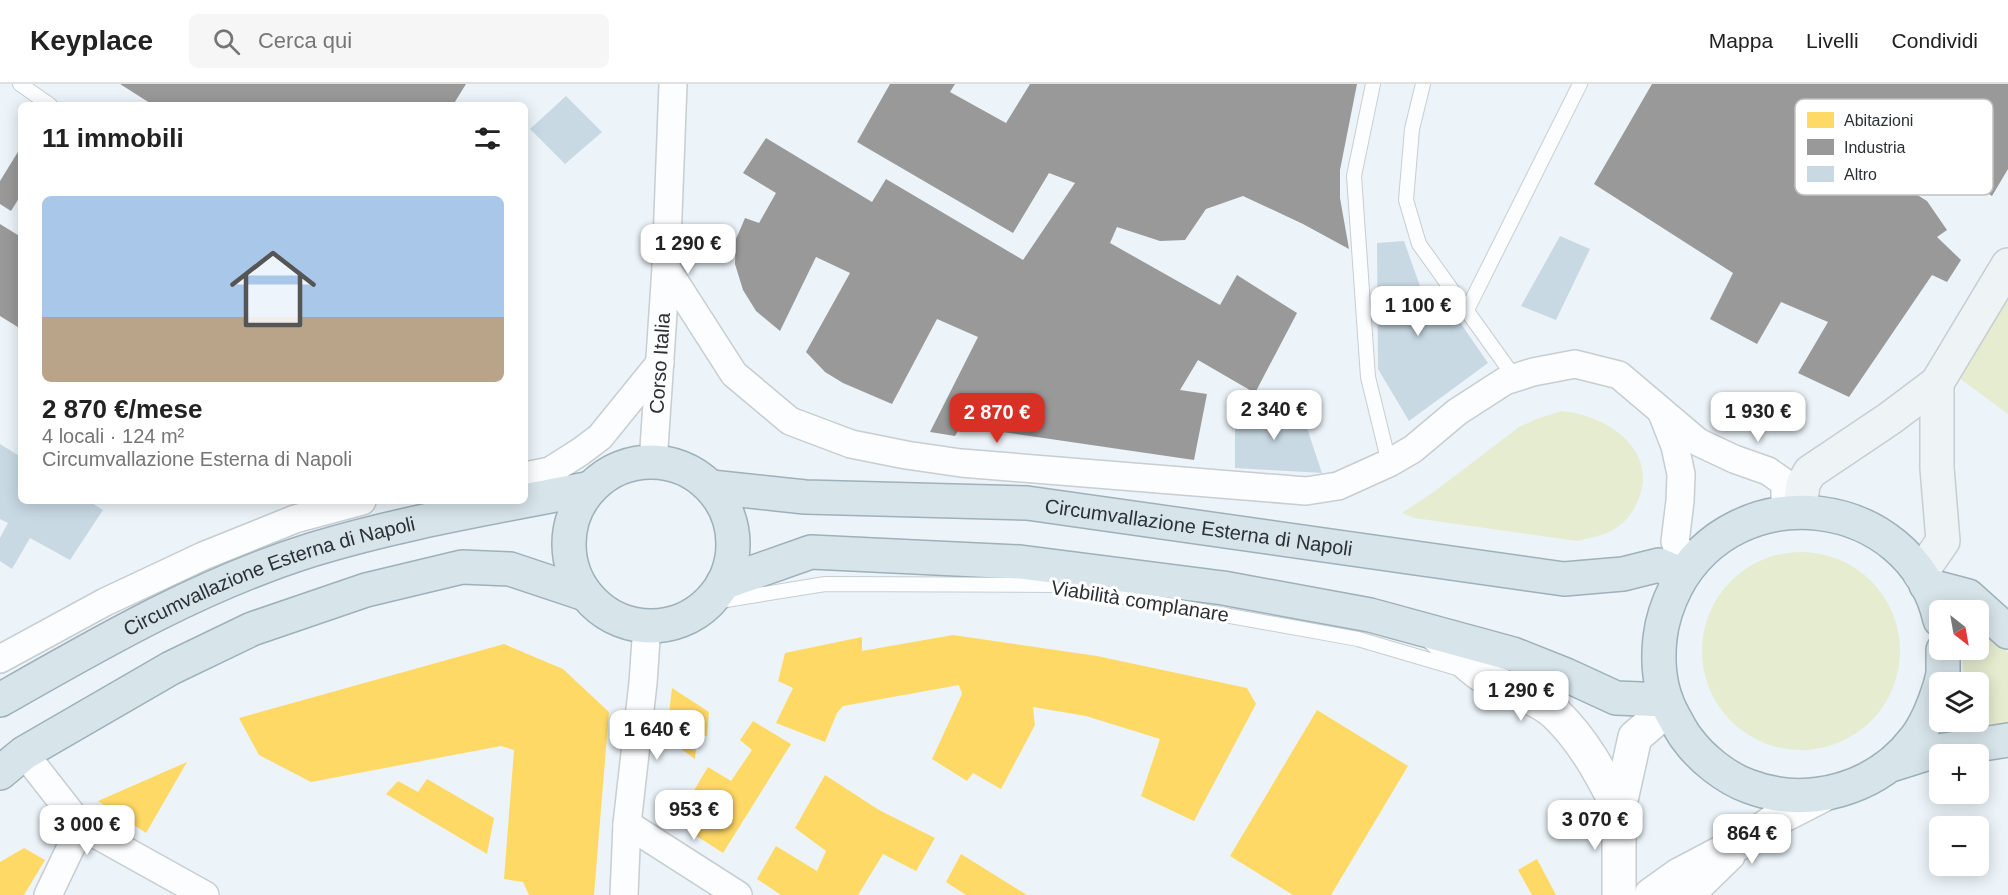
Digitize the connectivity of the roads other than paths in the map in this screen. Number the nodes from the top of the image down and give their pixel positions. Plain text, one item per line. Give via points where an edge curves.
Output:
1 (20, 84) edge
2 (673, 84) edge
3 (1373, 84) edge
4 (1423, 84) edge
5 (1580, 84) edge
6 (46, 102) edge
7 (2008, 265) edge
8 (666, 268) junction
9 (1466, 312) junction
10 (660, 363) junction
11 (1515, 378) junction
12 (1937, 383) junction
13 (1662, 412) junction
14 (653, 463) junction
15 (1389, 463) junction
16 (528, 475) edge
17 (711, 487) junction
18 (591, 488) junction
19 (528, 501) edge
20 (351, 504) edge
21 (512, 504) edge
22 (1793, 511) junction
23 (1685, 571) junction
24 (1923, 579) junction
25 (716, 593) junction
26 (585, 594) junction
27 (1934, 600) edge
28 (647, 625) junction
29 (2008, 632) edge
30 (1434, 633) junction
31 (0, 659) edge
32 (1483, 675) junction
33 (1566, 675) junction
34 (0, 700) edge
35 (1667, 704) junction
36 (1929, 715) edge
37 (2008, 740) edge
38 (8, 764) edge
39 (1892, 764) junction
40 (1823, 795) junction
41 (1619, 809) junction
42 (627, 824) junction
43 (81, 826) junction
44 (1751, 837) junction
45 (48, 895) edge
46 (205, 895) edge
47 (624, 895) edge
48 (738, 895) edge
49 (1619, 895) edge
50 (1652, 895) edge
51 (1691, 895) edge

1 - 6 lane
2 - 8 street, Corso Italia
3 - 15 lane via 1354,176 1368,377
4 - 9 lane via 1412,129 1406,200 1419,244
5 - 9 lane
7 - 12 main road
8 - 10 street, Corso Italia
8 - 15 street via 734,374 790,421 851,444 962,463 1306,491 1338,486
9 - 11 lane
10 - 14 street, Corso Italia
10 - 16 street via 600,437 550,471
11 - 13 street via 1575,364 1619,375
11 - 15 street via 1457,412
12 - 22 main road via 1810,472
12 - 24 main road via 1937,468 1943,541
13 - 22 street via 1698,442 1768,471 1785,483
13 - 23 street via 1681,474 1675,542
14 - 17 highway, Circumvallazione Esterna di Napoli via 691,471
14 - 18 highway, Circumvallazione Esterna di Napoli via 641,462 613,470
17 - 23 highway, Circumvallazione Esterna di Napoli via 805,497 1028,503 1564,579 1623,574 1659,565
17 - 25 highway, Circumvallazione Esterna di Napoli via 725,508 733,533 732,559
18 - 19 highway, Circumvallazione Esterna di Napoli
18 - 26 highway, Circumvallazione Esterna di Napoli via 575,512 568,540 572,568
20 - 31 street via 295,519 203,556 105,602
21 - 34 highway, Circumvallazione Esterna di Napoli via 383,530 309,551 222,583 124,629
22 - 23 highway via 1757,518 1731,529
22 - 24 highway via 1835,515 1868,527 1897,547
23 - 35 highway via 1668,603 1661,627 1660,668
24 - 27 highway
24 - 29 highway via 1968,596
25 - 28 highway, Circumvallazione Esterna di Napoli via 686,618
25 - 30 highway, Circumvallazione Esterna di Napoli via 811,552 1020,562 1234,590 1370,615
25 - 32 lane, Viabilità complanare via 825,584 1058,585 1358,639
26 - 28 highway, Circumvallazione Esterna di Napoli via 606,613
26 - 38 highway, Circumvallazione Esterna di Napoli via 510,569 462,567 366,590 252,629 171,668
28 - 42 street
30 - 32 street
30 - 33 highway, Circumvallazione Esterna di Napoli via 1513,654
32 - 33 lane, Viabilità complanare
32 - 41 street via 1555,714 1584,746
33 - 35 highway, Circumvallazione Esterna di Napoli via 1616,698
35 - 40 highway via 1688,741 1715,768 1748,786 1785,795
35 - 41 street via 1635,737
36 - 39 highway via 1916,739
37 - 39 highway via 1932,752
38 - 43 street
39 - 40 highway via 1859,784
40 - 44 street
41 - 49 street
42 - 47 street
42 - 48 street
43 - 45 street
43 - 46 street
44 - 50 street via 1679,875
44 - 51 street

